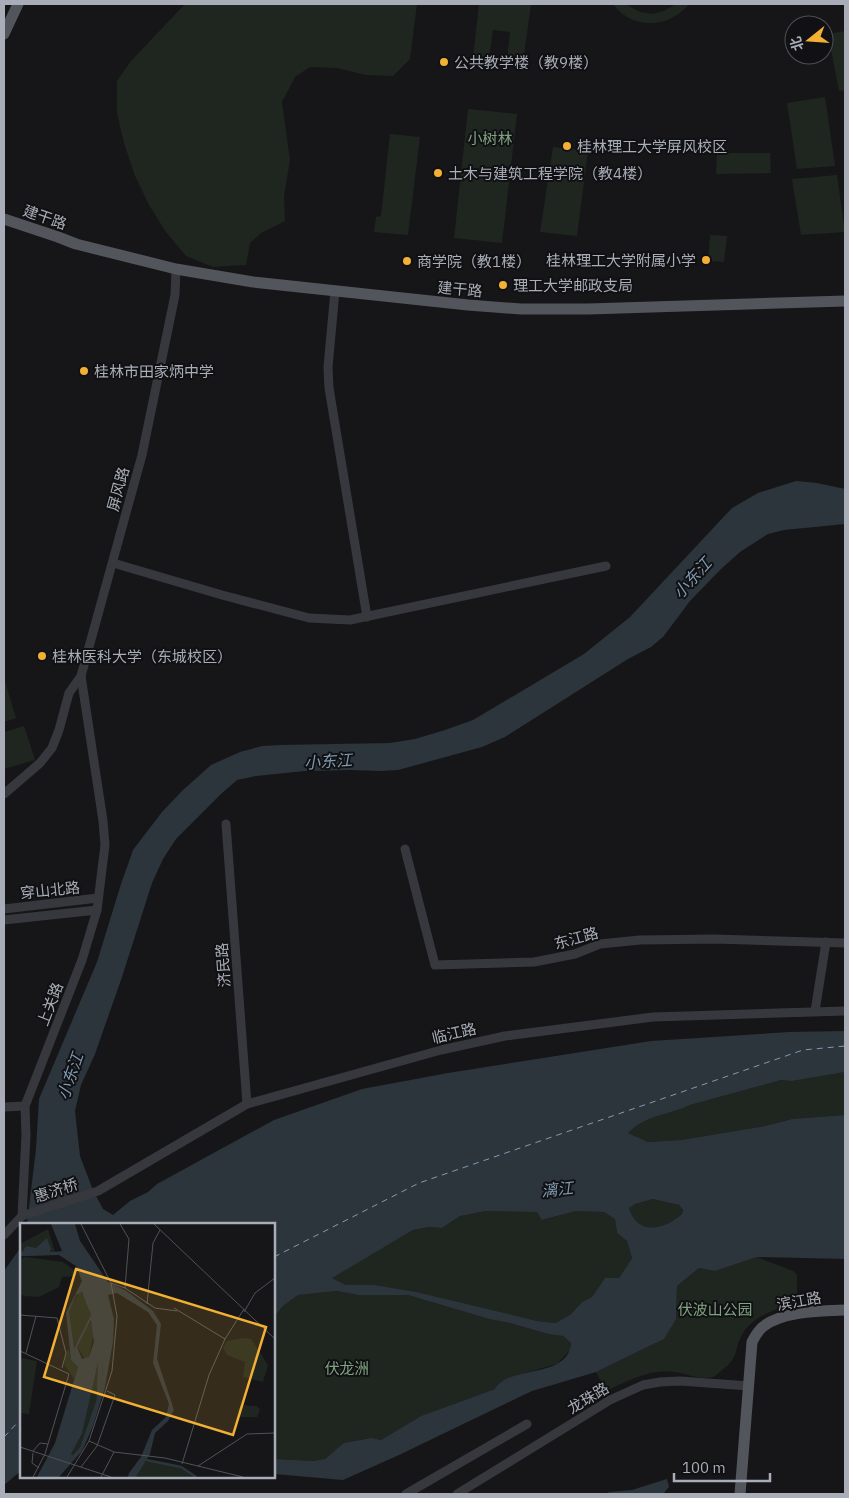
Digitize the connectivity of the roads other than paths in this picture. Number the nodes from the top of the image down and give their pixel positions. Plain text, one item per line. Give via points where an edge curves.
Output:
1 (10, 4) edge
2 (18, 4) edge
3 (4, 16) edge
4 (4, 34) edge
5 (4, 219) edge
6 (4, 226) edge
7 (76, 244) junction
8 (176, 269) junction
9 (335, 291) junction
10 (845, 301) edge
11 (113, 563) junction
12 (606, 566) dead end
13 (368, 616) junction
14 (82, 676) junction
15 (4, 794) edge
16 (226, 824) dead end
17 (405, 849) dead end
18 (98, 898) junction
19 (4, 909) edge
20 (97, 910) junction
21 (4, 920) edge
22 (826, 942) junction
23 (845, 943) edge
24 (815, 1011) junction
25 (845, 1011) edge
26 (247, 1104) junction
27 (25, 1106) junction
28 (4, 1108) edge
29 (98, 1191) joint
30 (22, 1216) junction
31 (4, 1234) edge
32 (845, 1310) edge
33 (749, 1386) junction
34 (527, 1424) dead end
35 (406, 1494) edge
36 (457, 1494) edge
37 (740, 1494) edge

1 - 3 main road
2 - 4 main road
5 - 7 main road, 建干路
6 - 7 main road, 建干路 via 57,242
7 - 8 main road, 建干路
8 - 9 main road, 建干路
8 - 11 street, 屏风路 via 175,295 142,454
9 - 10 main road, 建干路 via 468,305 547,309
9 - 13 street via 329,388
11 - 13 street via 309,618 350,620
11 - 14 street, 屏风路
12 - 13 street
14 - 15 street, 屏风路 via 69,693 52,748 40,763
14 - 18 street, 上关路 via 105,845
16 - 26 street, 济民路
17 - 22 street, 东江路 via 435,965 534,962 575,954 600,944 640,940
18 - 19 street, 穿山北路
18 - 20 street, 上关路
20 - 21 street, 穿山北路
20 - 27 street, 上关路 via 82,960
22 - 23 street, 东江路
22 - 24 street
24 - 25 street, 临江路
24 - 26 street, 临江路 via 653,1018 505,1036 441,1050
26 - 29 street, 临江路
27 - 28 street
27 - 30 street, 上关路
29 - 30 street, 惠济桥
30 - 31 street
32 - 33 main road, 滨江路 via 794,1315 764,1326 752,1342
33 - 36 street, 龙珠路 via 680,1381 643,1385 610,1400
33 - 37 main road, 滨江路
34 - 35 street

